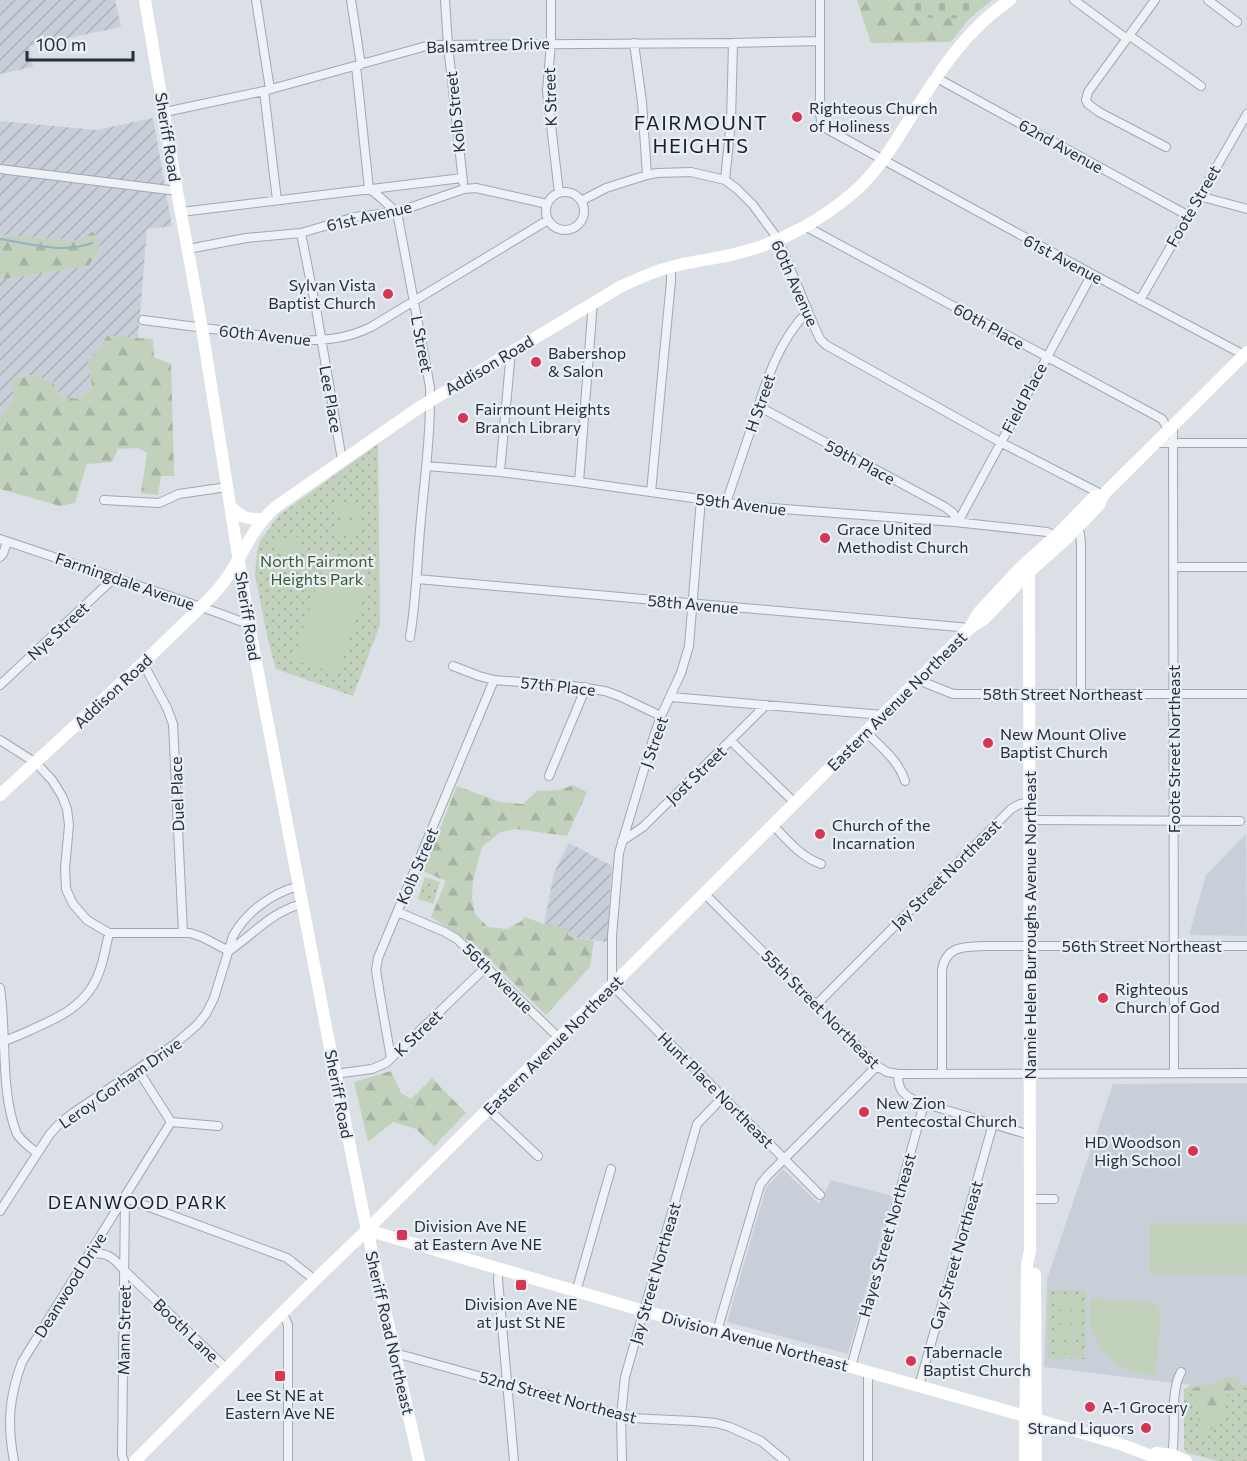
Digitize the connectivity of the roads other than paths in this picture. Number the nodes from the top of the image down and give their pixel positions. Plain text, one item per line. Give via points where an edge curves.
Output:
1 (145, 0) edge
2 (256, 0) edge
3 (351, 0) edge
4 (445, 0) edge
5 (551, 0) edge
6 (820, 0) edge
7 (1010, 0) edge
8 (1074, 0) edge
9 (1155, 0) edge
10 (1208, 0) edge
11 (1237, 22) dead end
12 (1128, 37) junction
13 (820, 41) junction
14 (551, 43) junction
15 (634, 43) junction
16 (733, 43) junction
17 (448, 45) junction
18 (359, 65) junction
19 (935, 77) junction
20 (1201, 86) dead end
21 (267, 90) junction
22 (165, 112) junction
23 (1247, 114) edge
24 (1166, 147) dead end
25 (883, 161) junction
26 (0, 169) edge
27 (647, 175) junction
28 (462, 178) junction
29 (725, 180) junction
30 (369, 189) junction
31 (464, 189) junction
32 (177, 191) junction
33 (559, 193) junction
34 (1199, 196) junction
35 (277, 200) junction
36 (581, 201) junction
37 (547, 204) junction
38 (1247, 210) edge
39 (181, 212) junction
40 (397, 212) junction
41 (1187, 215) junction
42 (548, 220) junction
43 (805, 226) junction
44 (301, 232) junction
45 (778, 239) junction
46 (188, 249) junction
47 (671, 267) junction
48 (1092, 274) junction
49 (1140, 300) junction
50 (414, 301) junction
51 (593, 302) junction
52 (808, 311) junction
53 (143, 320) dead end
54 (202, 328) junction
55 (321, 340) junction
56 (510, 351) junction
57 (1246, 354) edge
58 (1046, 357) junction
59 (430, 400) junction
60 (758, 406) junction
61 (1171, 428) junction
62 (1000, 442) junction
63 (1156, 443) junction
64 (1174, 443) junction
65 (1247, 443) edge
66 (342, 460) junction
67 (426, 466) junction
68 (500, 472) junction
69 (579, 482) junction
70 (227, 487) junction
71 (651, 492) junction
72 (1103, 495) junction
73 (702, 499) junction
74 (104, 500) dead end
75 (726, 503) junction
76 (230, 506) junction
77 (263, 519) junction
78 (957, 522) junction
79 (1076, 528) junction
80 (1056, 536) junction
81 (4, 540) edge
82 (0, 557) edge
83 (239, 559) junction
84 (1174, 567) junction
85 (1247, 567) edge
86 (1026, 569) junction
87 (115, 577) junction
88 (417, 579) junction
89 (692, 604) junction
90 (201, 608) junction
91 (249, 625) junction
92 (970, 628) junction
93 (410, 637) dead end
94 (143, 663) junction
95 (453, 666) dead end
96 (494, 680) junction
97 (918, 680) junction
98 (0, 685) edge
99 (586, 687) junction
100 (1081, 693) junction
101 (1030, 694) junction
102 (1174, 694) junction
103 (1247, 694) edge
104 (671, 697) junction
105 (766, 705) junction
106 (883, 715) junction
107 (661, 716) junction
108 (866, 732) junction
109 (0, 740) edge
110 (731, 741) junction
111 (36, 763) junction
112 (549, 776) dead end
113 (905, 781) dead end
114 (0, 795) edge
115 (795, 803) junction
116 (1030, 803) junction
117 (1030, 820) junction
118 (1174, 820) junction
119 (1240, 821) dead end
120 (773, 825) junction
121 (622, 841) junction
122 (821, 864) dead end
123 (299, 886) junction
124 (704, 894) junction
125 (302, 903) junction
126 (398, 912) junction
127 (110, 933) junction
128 (183, 933) junction
129 (1031, 946) junction
130 (1174, 946) junction
131 (1247, 946) edge
132 (229, 951) junction
133 (486, 967) junction
134 (612, 986) junction
135 (0, 988) edge
136 (816, 1005) junction
137 (559, 1038) junction
138 (1, 1042) edge
139 (391, 1058) junction
140 (877, 1066) junction
141 (138, 1070) junction
142 (1174, 1072) junction
143 (1247, 1072) edge
144 (942, 1073) junction
145 (1031, 1073) junction
146 (335, 1074) junction
147 (898, 1074) junction
148 (723, 1097) junction
149 (924, 1104) junction
150 (488, 1108) junction
151 (171, 1122) junction
152 (993, 1124) junction
153 (218, 1126) dead end
154 (1030, 1135) junction
155 (37, 1153) junction
156 (538, 1156) dead end
157 (784, 1158) junction
158 (610, 1169) dead end
159 (820, 1195) dead end
160 (124, 1198) junction
161 (1030, 1199) junction
162 (1054, 1199) dead end
163 (0, 1211) edge
164 (367, 1230) junction
165 (89, 1253) junction
166 (499, 1269) junction
167 (124, 1270) junction
168 (315, 1280) junction
169 (576, 1292) junction
170 (644, 1311) junction
171 (283, 1313) junction
172 (717, 1331) junction
173 (395, 1353) junction
174 (851, 1367) junction
175 (227, 1369) junction
176 (868, 1372) junction
177 (1180, 1372) dead end
178 (507, 1384) junction
179 (919, 1386) junction
180 (621, 1416) junction
181 (1031, 1418) junction
182 (413, 1436) junction
183 (1170, 1459) edge
184 (14, 1461) edge
185 (124, 1461) edge
186 (135, 1461) edge
187 (288, 1461) edge
188 (415, 1461) edge
189 (419, 1461) edge
190 (514, 1461) edge
191 (622, 1461) edge
192 (785, 1461) edge
193 (868, 1461) edge
194 (1025, 1461) edge
195 (1036, 1461) edge
196 (1186, 1461) edge

1 - 22 main road, Sheriff Road
2 - 21 street
3 - 18 street
4 - 17 street, Kolb Street
5 - 14 street, K Street
6 - 13 street
7 - 19 main road, Addison Road via 959,45
8 - 12 street
9 - 12 street
10 - 11 street
12 - 20 street
12 - 24 street via 1086,100 1099,112
13 - 16 street, Balsamtree Drive
13 - 25 street, 61st Avenue via 821,121 827,129
14 - 15 street, Balsamtree Drive
14 - 17 street, Balsamtree Drive
14 - 33 street, K Street via 548,98
15 - 16 street, Balsamtree Drive
15 - 27 street
16 - 29 street
17 - 18 street, Balsamtree Drive via 426,45
17 - 28 street, Kolb Street
18 - 21 street, Balsamtree Drive
18 - 30 street
19 - 25 main road, Addison Road
19 - 41 street, 62nd Avenue
21 - 22 street, Balsamtree Drive
21 - 35 street
22 - 32 main road, Sheriff Road
23 - 34 street, Foote Street
25 - 43 main road, Addison Road via 846,198
25 - 48 street, 61st Avenue
26 - 32 street
27 - 29 street, 60th Avenue via 682,172
27 - 36 street, 60th Avenue
28 - 30 street, 61st Avenue
28 - 31 street, Kolb Street
29 - 45 street, 60th Avenue via 753,204
30 - 35 street, 61st Avenue
30 - 40 street
31 - 37 street, 61st Avenue via 476,188
31 - 40 street, 61st Avenue
32 - 39 main road, Sheriff Road
33 - 36 street via 569,193
33 - 37 street
34 - 38 street
34 - 41 street, Foote Street
35 - 39 street, 61st Avenue
36 - 42 street via 583,218 572,229 558,229
37 - 42 street
39 - 46 main road, Sheriff Road
40 - 44 street, 61st Avenue via 356,217
40 - 50 street, L Street
41 - 49 street, Foote Street
42 - 50 street, 60th Avenue
43 - 45 main road, Addison Road
43 - 58 street, 60th Place
44 - 46 street, 61st Avenue
44 - 55 street, Lee Place
45 - 47 main road, Addison Road via 744,252
45 - 52 street, 60th Avenue
46 - 54 main road, Sheriff Road
47 - 51 main road, Addison Road via 630,282
47 - 71 street
48 - 49 street, 61st Avenue
48 - 58 street, Field Place
49 - 57 street, 61st Avenue
50 - 55 street, 60th Avenue via 362,332
50 - 59 street, L Street
51 - 56 main road, Addison Road
51 - 69 street
52 - 60 street, H Street via 778,355
52 - 62 street, 60th Avenue via 826,345
53 - 54 street, 60th Avenue
54 - 55 street, 60th Avenue via 281,339
54 - 70 main road, Sheriff Road
55 - 66 street, Lee Place
56 - 59 main road, Addison Road
56 - 68 street
57 - 61 main road, Eastern Avenue Northeast
58 - 61 street, 60th Place via 1162,419
58 - 62 street, Field Place
59 - 66 main road, Addison Road
59 - 67 street, L Street
60 - 75 street, H Street
60 - 78 street, 59th Place via 945,507
61 - 63 main road, Eastern Avenue Northeast
61 - 64 street, Foote Street Northeast
62 - 72 street, 60th Avenue
62 - 78 street, Field Place
63 - 64 street
63 - 72 main road, Eastern Avenue Northeast
64 - 65 street
64 - 84 street, Foote Street Northeast
66 - 77 main road, Addison Road
67 - 68 street, 59th Avenue
67 - 88 street, L Street
68 - 69 street, 59th Avenue
69 - 71 street, 59th Avenue
70 - 74 street via 179,494 159,503
70 - 76 main road, Sheriff Road
71 - 73 street, 59th Avenue
72 - 79 main road, Eastern Avenue Northeast via 1099,505
72 - 80 main road, Eastern Avenue Northeast via 1094,497
73 - 75 street, 59th Avenue
73 - 89 street, J Street
75 - 78 street, 59th Avenue
76 - 77 main road via 241,516
76 - 83 main road, Sheriff Road
77 - 83 main road, Addison Road
78 - 80 street, 59th Avenue
79 - 86 main road, Eastern Avenue Northeast
79 - 100 street via 1081,544
80 - 86 main road, Eastern Avenue Northeast
81 - 82 street
81 - 87 street, Farmingdale Avenue
83 - 90 main road, Addison Road
83 - 91 main road, Sheriff Road
84 - 85 street
84 - 102 street, Foote Street Northeast
86 - 92 main road, Eastern Avenue Northeast via 984,619
86 - 101 main road, Nannie Helen Burroughs Avenue Northeast
87 - 90 street, Farmingdale Avenue
87 - 98 street, Nye Street
88 - 89 street, 58th Avenue
88 - 93 street, L Street
89 - 92 street, 58th Avenue
89 - 104 street, J Street via 689,646
90 - 91 street, Farmingdale Avenue
90 - 94 main road, Addison Road
91 - 123 main road, Sheriff Road
92 - 97 main road, Eastern Avenue Northeast
94 - 111 main road, Addison Road
94 - 128 street, Duel Place via 173,724
95 - 96 street, 57th Place
96 - 99 street, 57th Place
96 - 126 street, Kolb Street
97 - 101 street, 58th Street Northeast via 953,694
97 - 106 main road, Eastern Avenue Northeast
99 - 107 street, 57th Place via 614,694
99 - 112 street
100 - 101 street, 58th Street Northeast
100 - 102 street, 58th Street Northeast
101 - 116 main road, Nannie Helen Burroughs Avenue Northeast
102 - 103 street, 58th Street Northeast
102 - 118 street, Foote Street Northeast
104 - 105 street
104 - 107 street, J Street
105 - 106 street
105 - 110 street, Jost Street
106 - 108 main road, Eastern Avenue Northeast
107 - 121 street, J Street
108 - 113 street via 896,762
108 - 115 main road, Eastern Avenue Northeast
109 - 111 street
110 - 115 street
110 - 121 street, Jost Street via 643,827
111 - 114 main road, Addison Road
111 - 127 street via 55,784 68,809 65,879 69,896 79,913
115 - 120 main road, Eastern Avenue Northeast
116 - 117 main road, Nannie Helen Burroughs Avenue Northeast
116 - 136 street, Jay Street Northeast via 1011,809
117 - 118 street
117 - 129 main road, Nannie Helen Burroughs Avenue Northeast
118 - 119 street
118 - 130 street, Foote Street Northeast
120 - 122 street via 804,856
120 - 124 main road, Eastern Avenue Northeast
121 - 134 street, J Street via 612,936
123 - 125 main road, Sheriff Road
123 - 132 street, Leroy Gorham Drive via 273,896 254,910 237,929
124 - 134 main road, Eastern Avenue Northeast
124 - 136 street, 55th Street Northeast
125 - 132 street via 274,915
125 - 146 main road, Sheriff Road
126 - 133 street, 56th Avenue via 453,936
126 - 139 street, Kolb Street via 376,964
127 - 128 street
127 - 138 street via 93,986 76,1006
128 - 132 street via 202,937
129 - 130 street, 56th Street Northeast
129 - 144 street, 56th Street Northeast via 966,946 946,958 942,965
129 - 145 main road, Nannie Helen Burroughs Avenue Northeast
130 - 131 street, 56th Street Northeast
130 - 142 street, Foote Street Northeast
132 - 141 street, Leroy Gorham Drive via 214,998 202,1019 181,1040
133 - 137 street, 56th Avenue
133 - 139 street, K Street
134 - 137 main road, Eastern Avenue Northeast
134 - 148 street, Hunt Place Northeast
135 - 138 street
136 - 140 street, 55th Street Northeast
137 - 150 main road, Eastern Avenue Northeast
138 - 155 street via 6,1110 16,1134
139 - 146 street, K Street via 377,1067
140 - 147 street, 55th Street Northeast
140 - 157 street
141 - 151 street
141 - 155 street, Leroy Gorham Drive via 60,1123
142 - 143 street, 55th Street Northeast
142 - 145 street, 55th Street Northeast
144 - 145 street, 55th Street Northeast
144 - 147 street, 55th Street Northeast
145 - 154 main road, Nannie Helen Burroughs Avenue Northeast
146 - 164 main road, Sheriff Road
147 - 149 street via 900,1090
148 - 157 street, Hunt Place Northeast
148 - 170 street, Jay Street Northeast via 697,1124
149 - 152 street
149 - 174 street, Hayes Street Northeast
150 - 156 street
150 - 164 main road, Eastern Avenue Northeast
151 - 153 street
151 - 160 street, Deanwood Drive
152 - 154 street
152 - 179 street, Gay Street Northeast
154 - 161 main road, Nannie Helen Burroughs Avenue Northeast
155 - 163 street, Leroy Gorham Drive
157 - 159 street, Hunt Place Northeast
157 - 172 street via 757,1191
158 - 169 street
160 - 165 street, Deanwood Drive
160 - 167 street, Mann Street
160 - 168 street via 287,1258
161 - 162 street
161 - 181 main road, Nannie Helen Burroughs Avenue Northeast via 1027,1265
164 - 166 main road, Division Avenue Northeast
164 - 168 main road, Eastern Avenue Northeast
164 - 173 main road, Sheriff Road Northeast
165 - 167 street, Booth Lane via 108,1254
165 - 184 street, Deanwood Drive via 22,1362 9,1417
166 - 169 main road, Division Avenue Northeast
166 - 178 street
167 - 175 street, Booth Lane
167 - 185 street, Mann Street
168 - 171 main road, Eastern Avenue Northeast
169 - 170 main road, Division Avenue Northeast
170 - 172 main road, Division Avenue Northeast
170 - 180 street, Jay Street Northeast via 625,1377
171 - 175 main road, Eastern Avenue Northeast
171 - 187 street via 288,1325
172 - 174 main road, Division Avenue Northeast
173 - 178 street, 52nd Street Northeast
173 - 182 main road, Sheriff Road Northeast
174 - 176 main road, Division Avenue Northeast
175 - 186 main road, Eastern Avenue Northeast
176 - 179 main road, Division Avenue Northeast
176 - 193 street
177 - 183 street via 1175,1388 1174,1445
178 - 180 street, 52nd Street Northeast
178 - 190 street
179 - 181 main road, Division Avenue Northeast
180 - 191 street, Jay Street Northeast
180 - 192 street, 52nd Street Northeast via 730,1427 761,1441
181 - 183 main road, Division Avenue Northeast
181 - 194 main road, Nannie Helen Burroughs Avenue Northeast
181 - 195 main road, Nannie Helen Burroughs Avenue Northeast
182 - 188 main road, Sheriff Road Northeast
182 - 189 main road, Sheriff Road Northeast
183 - 196 main road, Division Avenue Northeast

